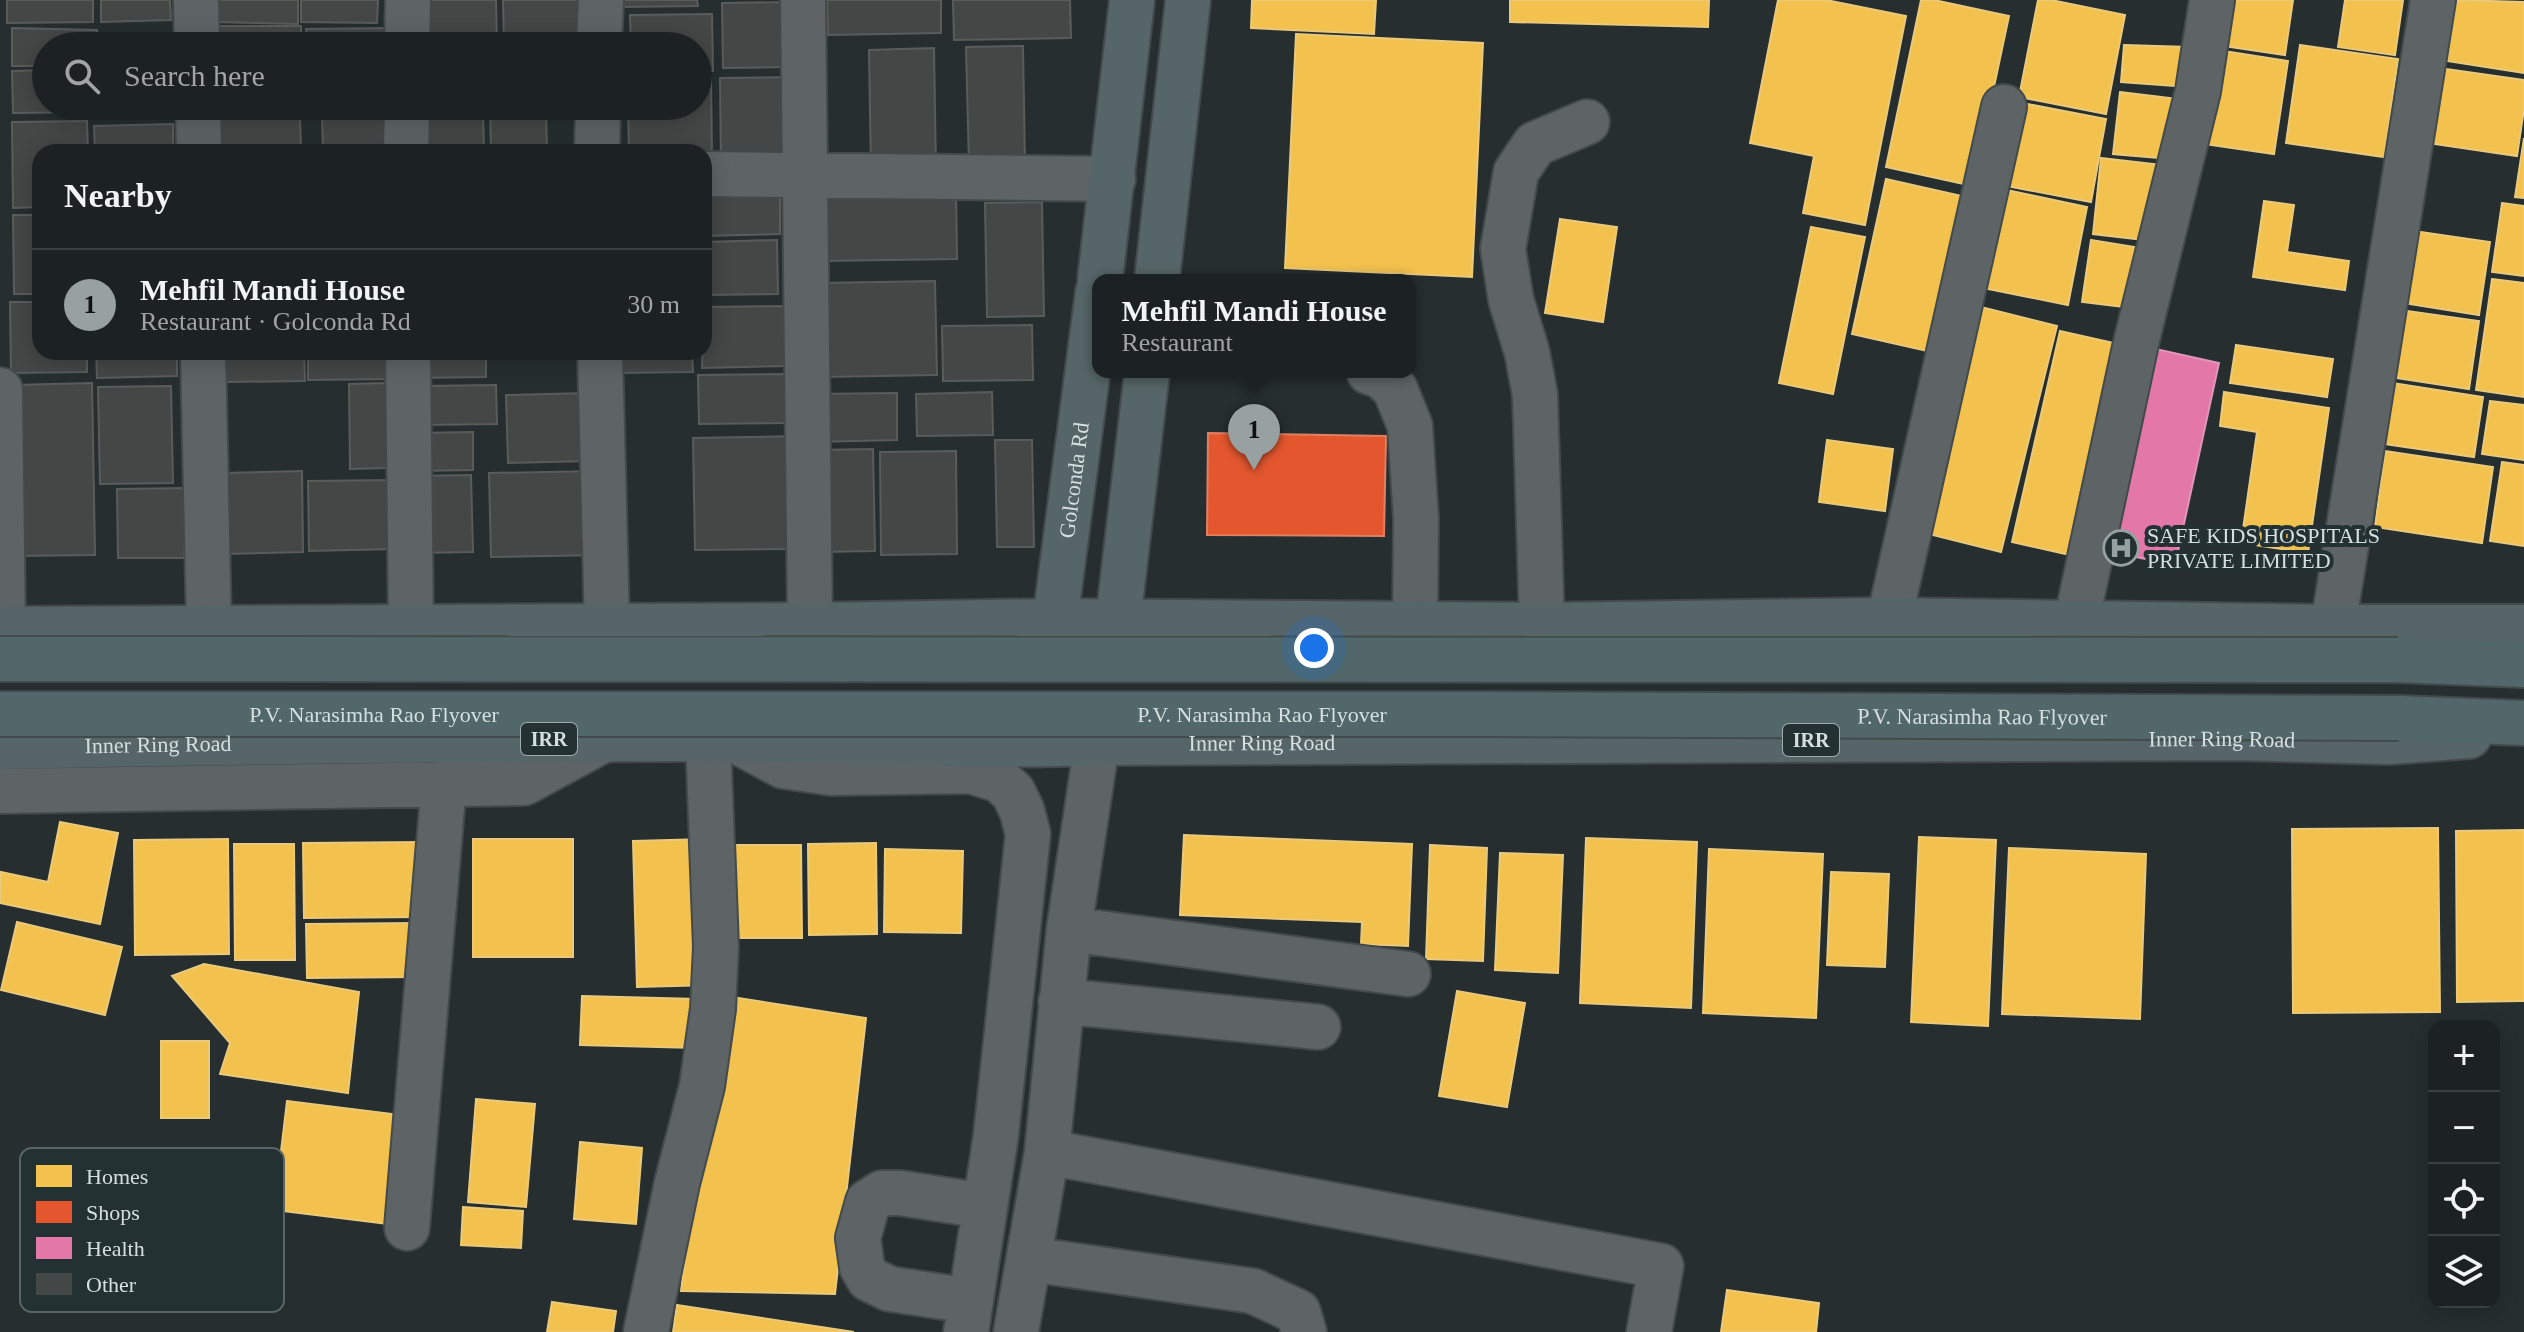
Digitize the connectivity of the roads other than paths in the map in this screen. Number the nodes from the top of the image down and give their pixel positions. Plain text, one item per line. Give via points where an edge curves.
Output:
1 (196, 0) edge
2 (408, 0) edge
3 (601, 0) edge
4 (803, 0) edge
5 (1132, 0) edge
6 (1188, 0) edge
7 (2212, 0) edge
8 (2433, 0) edge
9 (197, 32) edge
10 (407, 32) edge
11 (600, 32) edge
12 (2004, 107) dead end
13 (198, 120) edge
14 (407, 120) edge
15 (598, 120) edge
16 (1587, 122) dead end
17 (199, 144) edge
18 (406, 144) edge
19 (597, 144) edge
20 (804, 173) junction
21 (712, 174) edge
22 (1113, 179) junction
23 (1101, 274) edge
24 (1158, 274) edge
25 (1092, 338) edge
26 (203, 360) edge
27 (408, 360) edge
28 (600, 360) edge
29 (1146, 378) edge
30 (1383, 378) edge
31 (0, 390) edge
32 (1889, 620) junction
33 (1055, 621) junction
34 (1118, 621) junction
35 (2076, 623) junction
36 (1432, 624) junction
37 (810, 625) junction
38 (1559, 625) junction
39 (607, 626) junction
40 (2333, 627) junction
41 (2524, 627) edge
42 (209, 628) junction
43 (411, 628) junction
44 (1, 639) edge
45 (2524, 665) edge
46 (0, 714) edge
47 (2524, 723) edge
48 (2524, 731) edge
49 (2458, 736) junction
50 (605, 739) junction
51 (722, 739) junction
52 (1559, 741) junction
53 (2524, 741) edge
54 (1097, 743) junction
55 (0, 747) edge
56 (444, 783) junction
57 (0, 791) edge
58 (1069, 929) junction
59 (1408, 974) dead end
60 (1061, 1001) junction
61 (1318, 1027) dead end
62 (1047, 1152) junction
63 (985, 1206) junction
64 (407, 1228) dead end
65 (1029, 1259) junction
66 (969, 1316) edge
67 (646, 1332) edge
68 (1016, 1332) edge
69 (1304, 1332) edge
70 (1649, 1332) edge

1 - 9 street
2 - 10 street
3 - 11 street
4 - 20 street
5 - 22 main road
6 - 24 main road
7 - 35 street via 2198,91 2136,343
8 - 40 street
12 - 32 street
13 - 17 street
14 - 18 street
15 - 19 street
16 - 38 street via 1535,144 1516,172 1503,249 1535,395
20 - 21 street
20 - 22 street
20 - 37 street
22 - 23 main road
25 - 33 main road, Golconda Rd
26 - 42 street
27 - 43 street
28 - 39 street
29 - 34 main road
30 - 36 street via 1395,389 1410,426 1416,519
31 - 44 street
32 - 35 main road
32 - 38 main road
33 - 34 main road
33 - 37 main road
34 - 36 main road
35 - 40 main road
36 - 38 main road
37 - 39 main road
38 - 52 main road
39 - 43 main road
40 - 41 main road
42 - 43 main road
42 - 44 main road
44 - 45 highway, bridge
46 - 47 highway, P.V. Narasimha Rao Flyover, bridge via 2384,717
48 - 49 main road, Inner Ring Road / IRR
49 - 52 main road, Inner Ring Road / IRR via 2389,742
49 - 53 street
50 - 51 main road, Inner Ring Road / IRR
50 - 55 main road, Inner Ring Road / IRR
50 - 56 street via 524,783
51 - 54 main road, Inner Ring Road / IRR
51 - 63 street via 783,766 831,773 971,771 999,780 1013,792 1028,834
51 - 67 street via 713,1009 702,1086
52 - 54 main road, Inner Ring Road / IRR
54 - 58 street
56 - 57 street
56 - 64 street
58 - 59 street
58 - 60 street
60 - 61 street
60 - 62 street
62 - 65 street
62 - 70 street via 1661,1266
63 - 66 street
63 - 66 street via 882,1193 868,1202 858,1238 869,1279
65 - 68 street
65 - 69 street via 1253,1291 1298,1312

